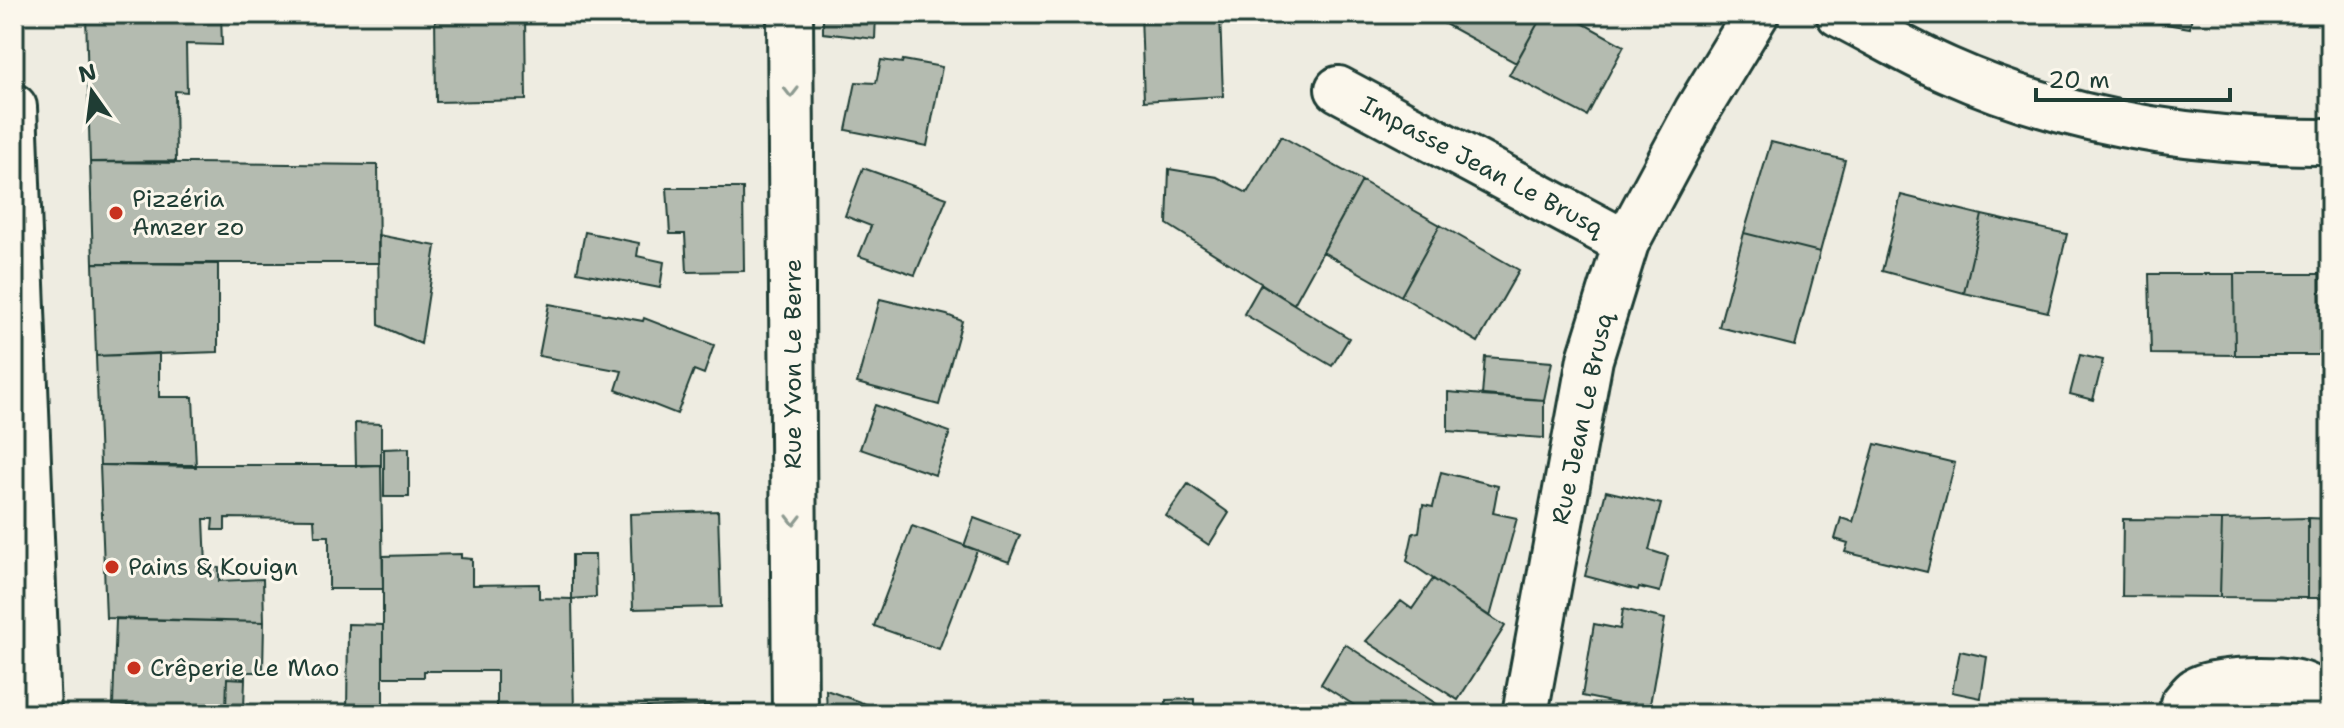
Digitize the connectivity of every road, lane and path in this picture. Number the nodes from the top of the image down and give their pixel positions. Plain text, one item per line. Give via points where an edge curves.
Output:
1 (790, 14) edge
2 (1756, 14) edge
3 (1850, 16) edge
4 (1338, 89) dead end
5 (14, 107) edge
6 (2330, 142) edge
7 (1626, 243) junction
8 (18, 282) edge
9 (38, 714) edge
10 (795, 714) edge
11 (1525, 714) edge
12 (2183, 714) edge
13 (2321, 714) edge

1 -> 10 street, Rue Yvon Le Berre
2 - 7 street, Rue Jean Le Brusq
3 - 6 street via 1947,70 2090,119 2223,140
4 - 7 street, Impasse Jean Le Brusq
5 - 8 street
7 - 11 street, Rue Jean Le Brusq via 1590,359
8 - 9 street
12 - 13 street via 2183,704 2196,690 2214,683 2291,681 2310,687

